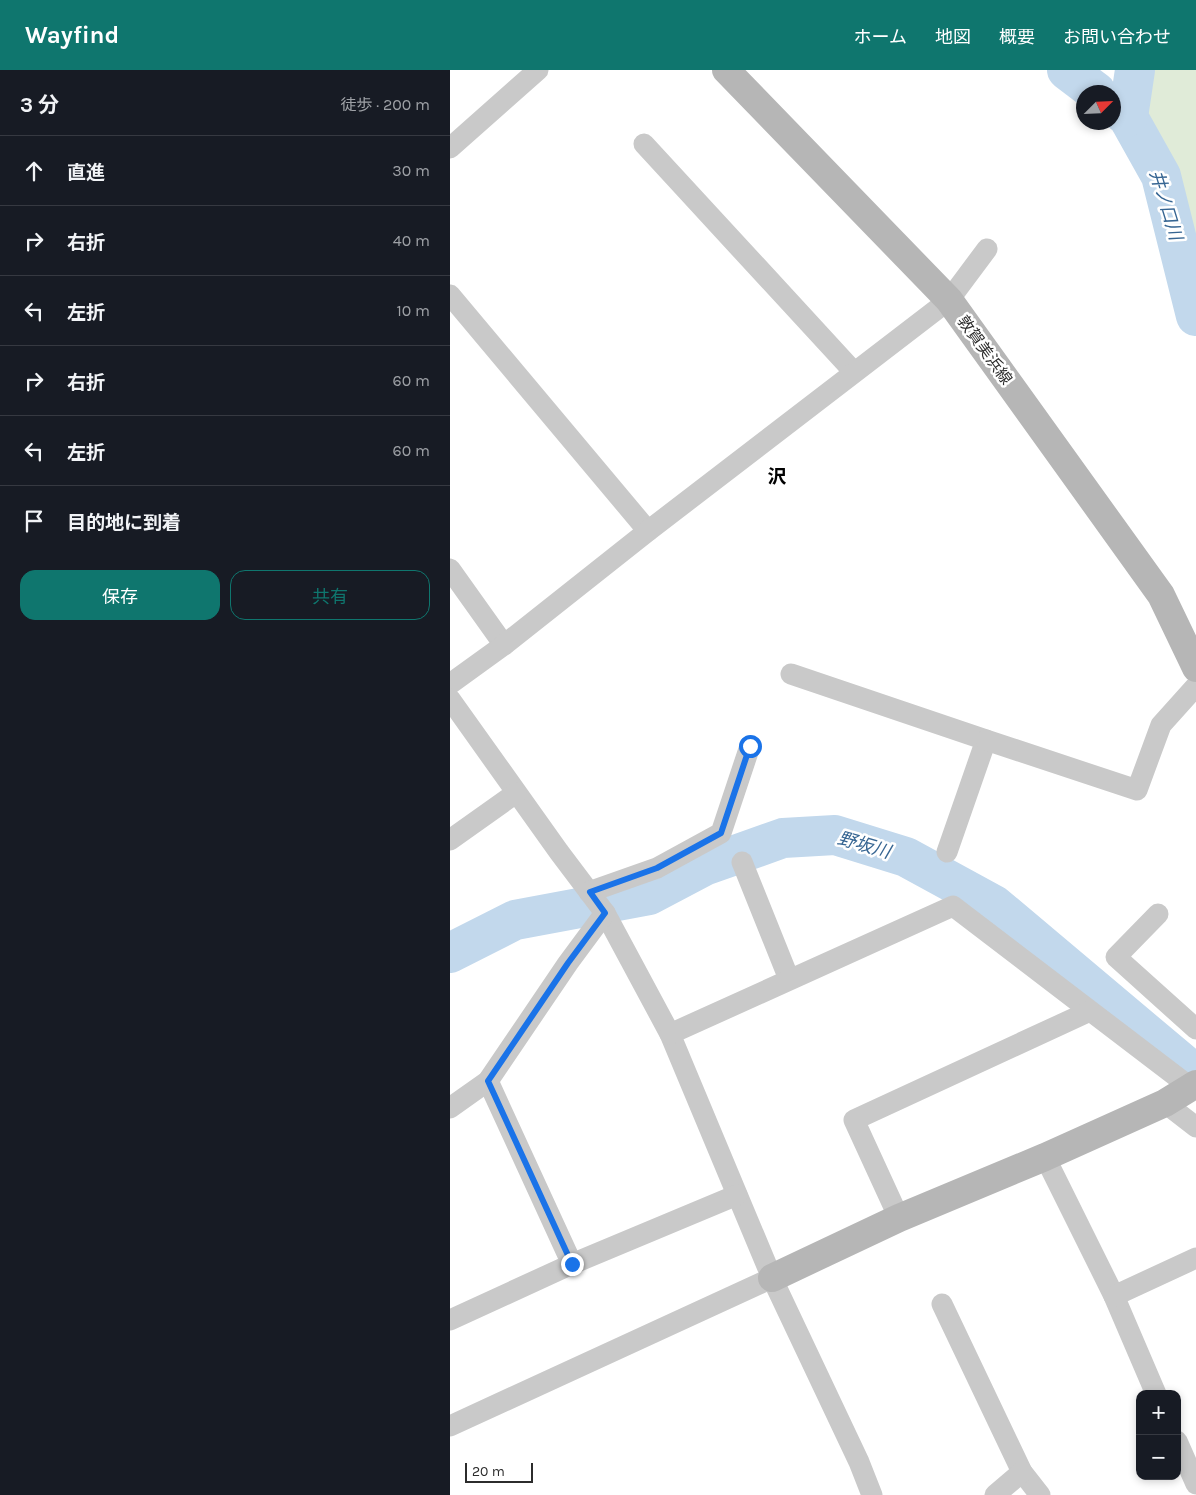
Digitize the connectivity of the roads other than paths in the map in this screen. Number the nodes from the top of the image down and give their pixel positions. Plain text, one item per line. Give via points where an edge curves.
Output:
1 (538, 70) edge
2 (726, 70) edge
3 (644, 144) dead end
4 (450, 148) edge
5 (987, 249) dead end
6 (450, 296) edge
7 (949, 300) junction
8 (854, 372) junction
9 (648, 532) junction
10 (450, 570) edge
11 (504, 645) junction
12 (1196, 668) edge
13 (791, 674) dead end
14 (450, 684) edge
15 (1196, 686) edge
16 (450, 699) edge
17 (986, 740) junction
18 (750, 746) dead end
19 (516, 793) junction
20 (450, 840) edge
21 (947, 852) dead end
22 (742, 862) dead end
23 (590, 892) junction
24 (605, 913) junction
25 (1158, 914) dead end
26 (789, 979) junction
27 (1090, 1011) junction
28 (1196, 1029) edge
29 (670, 1034) junction
30 (488, 1081) junction
31 (1193, 1086) edge
32 (1165, 1103) junction
33 (450, 1108) edge
34 (1196, 1126) edge
35 (1045, 1157) junction
36 (737, 1194) junction
37 (899, 1218) junction
38 (1196, 1258) edge
39 (572, 1264) junction
40 (772, 1278) junction
41 (1114, 1296) junction
42 (942, 1304) dead end
43 (450, 1320) edge
44 (1154, 1390) edge
45 (450, 1426) edge
46 (1181, 1450) edge
47 (1022, 1472) junction
48 (1196, 1484) edge
49 (872, 1495) edge
50 (995, 1495) edge
51 (1040, 1495) edge

1 - 4 street
2 - 7 main road, 敦賀美浜線
3 - 8 street
5 - 7 street
6 - 9 street
7 - 8 street
7 - 12 main road, 敦賀美浜線 via 1160,595
8 - 9 street
9 - 11 street
10 - 11 street
11 - 14 street
13 - 17 street
15 - 17 street via 1161,725 1137,790
16 - 19 street
17 - 21 street
18 - 23 street via 721,833 657,868
19 - 20 street
19 - 23 street
22 - 26 street
23 - 24 street
24 - 29 street
24 - 30 street
25 - 28 street via 1116,957
26 - 27 street via 954,906
26 - 29 street
27 - 31 street
27 - 37 street via 854,1120
29 - 36 street
30 - 33 street
30 - 39 street
31 - 32 main road
32 - 34 street
32 - 35 main road
35 - 37 main road
35 - 41 street
36 - 39 street
36 - 40 street
37 - 40 main road
38 - 41 street
39 - 43 street
40 - 45 street
40 - 49 street
41 - 44 street
42 - 47 street
46 - 48 street
47 - 50 street
47 - 51 street

